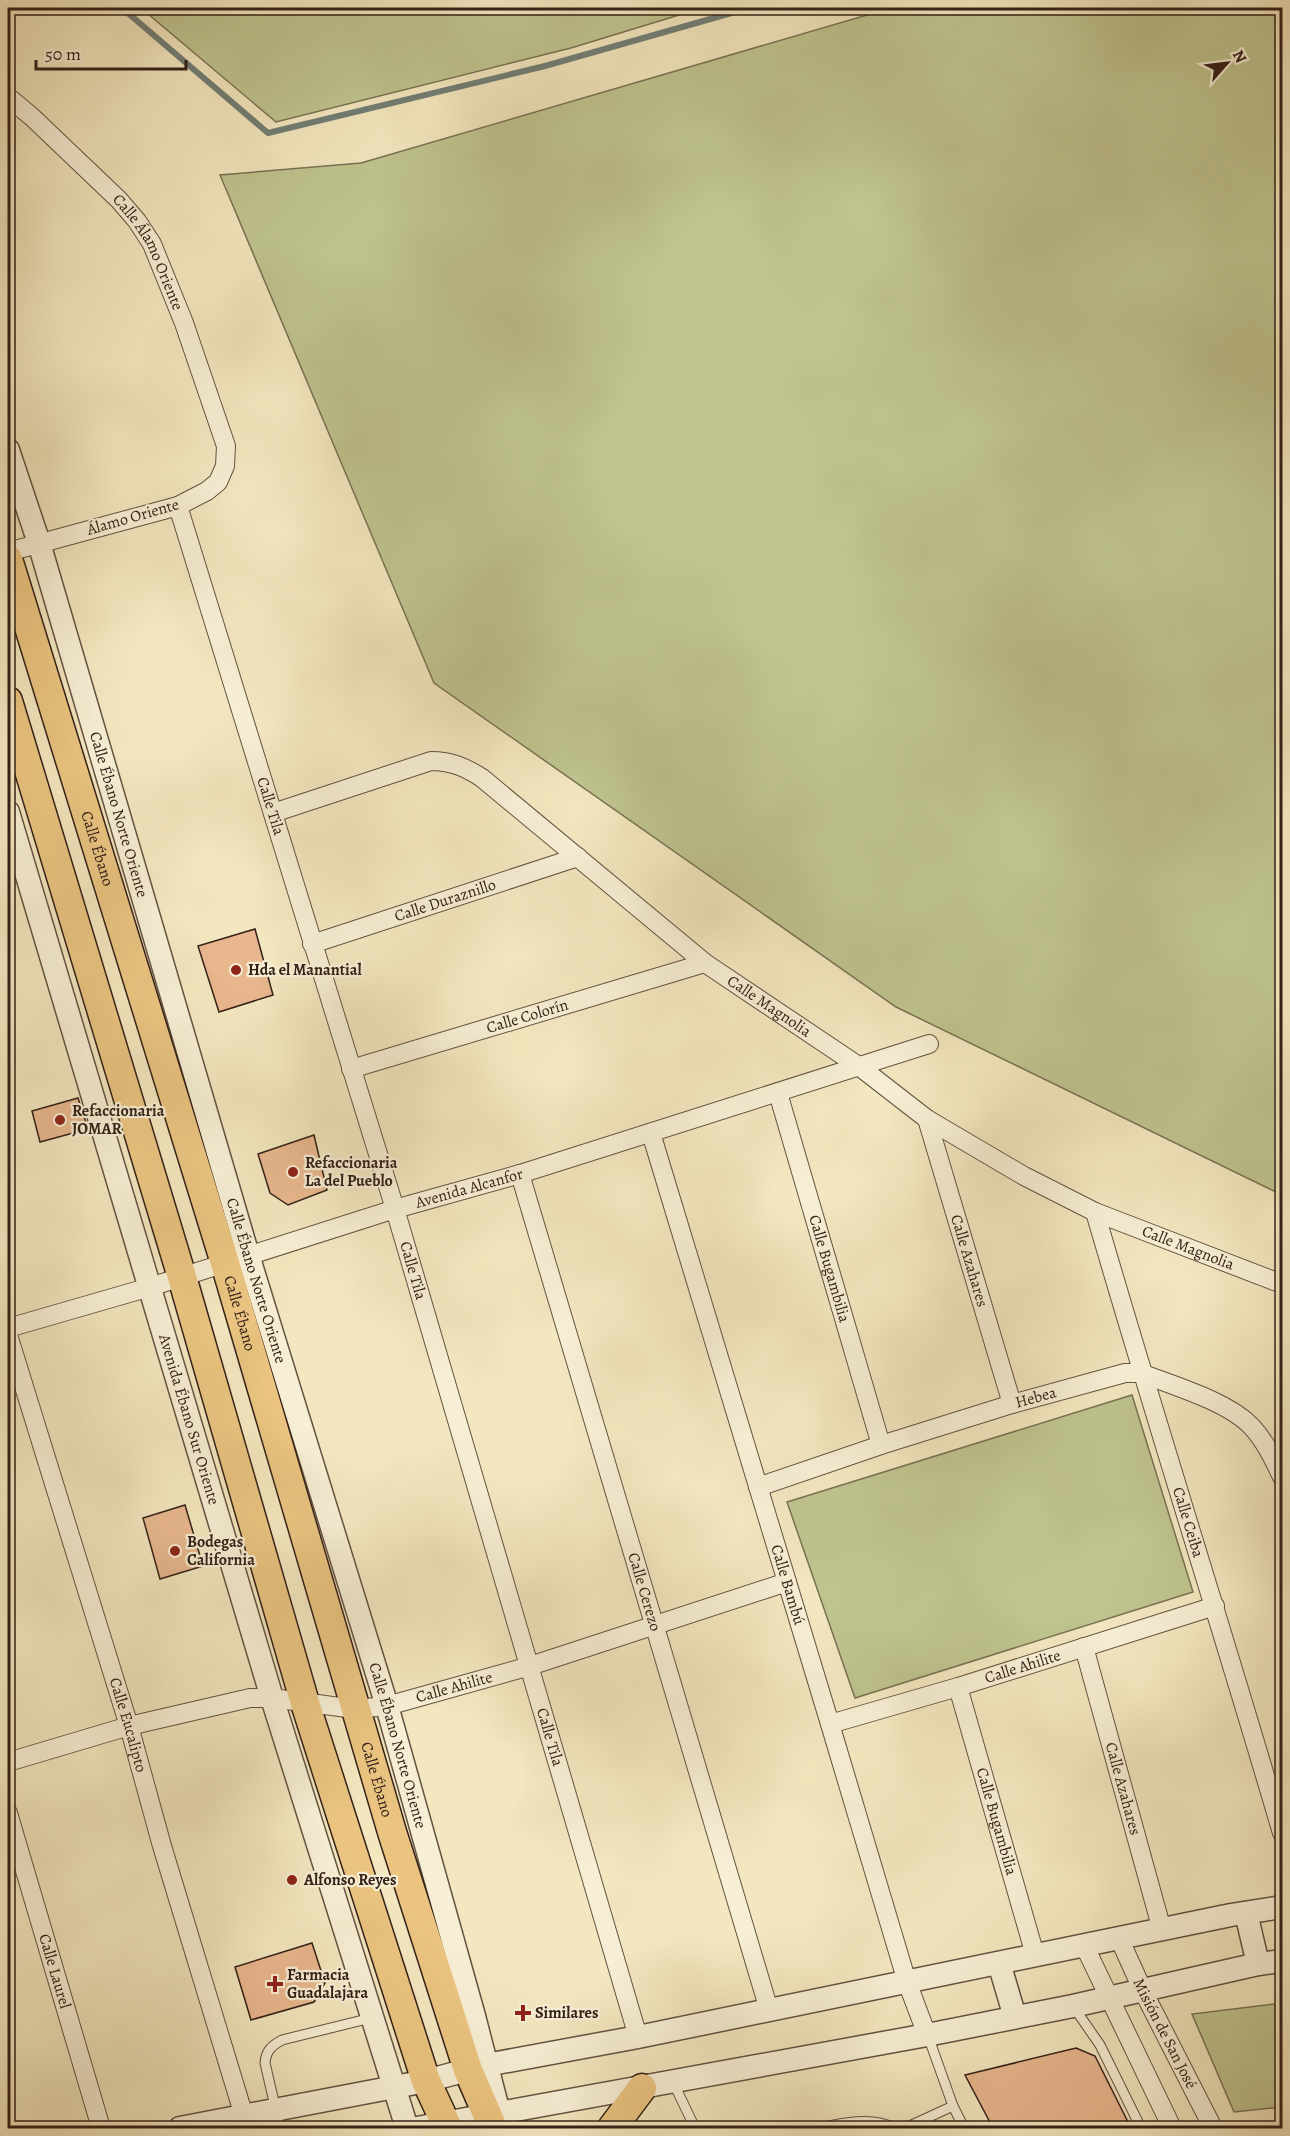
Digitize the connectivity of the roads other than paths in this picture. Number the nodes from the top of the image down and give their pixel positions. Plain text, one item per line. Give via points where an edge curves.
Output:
1 (8, 97) edge
2 (226, 446) joint
3 (8, 450) edge
4 (178, 506) junction
5 (39, 543) junction
6 (8, 552) edge
7 (8, 559) edge
8 (8, 701) edge
9 (8, 812) edge
10 (273, 813) junction
11 (578, 857) junction
12 (312, 944) junction
13 (705, 963) junction
14 (929, 1044) dead end
15 (860, 1067) junction
16 (351, 1069) junction
17 (778, 1094) junction
18 (927, 1119) junction
19 (651, 1133) junction
20 (520, 1174) junction
21 (395, 1209) junction
22 (1095, 1212) junction
23 (236, 1259) junction
24 (182, 1277) junction
25 (1282, 1284) edge
26 (150, 1287) junction
27 (8, 1328) edge
28 (8, 1335) edge
29 (1141, 1373) junction
30 (1012, 1404) junction
31 (881, 1445) junction
32 (1282, 1477) edge
33 (758, 1487) junction
34 (787, 1582) junction
35 (1215, 1606) junction
36 (655, 1626) junction
37 (1084, 1647) junction
38 (530, 1666) junction
39 (958, 1687) junction
40 (272, 1698) junction
41 (305, 1703) junction
42 (387, 1706) junction
43 (355, 1709) junction
44 (830, 1724) junction
45 (129, 1726) junction
46 (8, 1762) edge
47 (8, 1813) edge
48 (1282, 1833) edge
49 (1282, 1907) edge
50 (1246, 1913) junction
51 (1162, 1930) junction
52 (1119, 1938) junction
53 (1084, 1945) junction
54 (1035, 1955) junction
55 (1282, 1961) edge
56 (999, 1963) junction
57 (1258, 1964) junction
58 (907, 1982) junction
59 (1143, 1991) junction
60 (1109, 1998) junction
61 (1073, 2006) junction
62 (768, 2010) junction
63 (1015, 2017) junction
64 (371, 2018) junction
65 (927, 2035) junction
66 (638, 2037) junction
67 (477, 2068) junction
68 (426, 2081) junction
69 (673, 2082) junction
70 (392, 2087) junction
71 (642, 2088) junction
72 (952, 2106) junction
73 (244, 2116) junction
74 (278, 2119) edge
75 (493, 2119) edge
76 (447, 2125) edge
77 (101, 2128) edge
78 (180, 2128) edge
79 (407, 2128) edge
80 (417, 2128) edge
81 (612, 2128) edge
82 (695, 2128) edge
83 (818, 2128) edge
84 (894, 2128) edge
85 (905, 2128) edge
86 (964, 2128) edge
87 (1141, 2128) edge
88 (1172, 2128) edge
89 (1213, 2128) edge

1 - 2 street, Calle Álamo Oriente via 119,200 152,244
2 - 4 street, Álamo Oriente via 225,466 218,482
3 - 5 street, Calle Ébano Norte Oriente
4 - 5 street, Álamo Oriente
4 - 10 street, Calle Tila
5 - 6 street, Álamo Oriente
5 - 23 street, Calle Ébano Norte Oriente
7 - 23 main road, Calle Ébano
8 - 24 main road
9 - 26 street, Avenida Ébano Sur Oriente
10 - 11 street, Calle Magnolia via 431,761 448,761 482,778
10 - 12 street, Calle Tila
11 - 12 street, Calle Duraznillo
11 - 13 street, Calle Magnolia
12 - 16 street, Calle Tila
13 - 15 street, Calle Magnolia
13 - 16 street, Calle Colorín
14 - 15 street, Avenida Alcanfor
15 - 17 street, Avenida Alcanfor
15 - 18 street, Calle Magnolia
16 - 21 street, Calle Tila
17 - 19 street, Avenida Alcanfor
17 - 31 street, Calle Bugambilia
18 - 22 street, Calle Magnolia
18 - 30 street, Calle Azahares
19 - 20 street, Avenida Alcanfor
19 - 33 street, Calle Bambú
20 - 21 street, Avenida Alcanfor
20 - 36 street, Calle Cerezo
21 - 23 street, Avenida Alcanfor
21 - 38 street, Calle Tila
22 - 25 street, Calle Magnolia
22 - 29 street, Calle Ceiba
23 - 24 street, Avenida Alcanfor
23 - 42 street, Calle Ébano Norte Oriente
23 - 43 main road, Calle Ébano
24 - 26 street, Avenida Alcanfor
24 - 41 main road
26 - 27 street, Avenida Alcanfor
26 - 40 street, Avenida Ébano Sur Oriente
28 - 45 street, Calle Eucalipto
29 - 30 street, Hebea via 1125,1372
29 - 32 street, Hebea via 1235,1412 1252,1427
29 - 35 street, Calle Ceiba
30 - 31 street, Hebea
31 - 33 street, Hebea
33 - 34 street, Calle Bambú
34 - 36 street, Calle Ahilite
34 - 44 street, Calle Bambú
35 - 37 street, Calle Ahilite
35 - 48 street, Calle Ceiba
36 - 38 street, Calle Ahilite
36 - 62 street, Calle Cerezo
37 - 39 street, Calle Ahilite
37 - 51 street, Calle Azahares
38 - 42 street, Calle Ahilite
38 - 66 street, Calle Tila
39 - 44 street, Calle Ahilite
39 - 54 street, Calle Bugambilia
40 - 41 street, Calle Ahilite
40 - 45 street, Calle Ahilite via 233,1701
40 - 64 street, Avenida Ébano Sur Oriente
41 - 43 street, Calle Ahilite
41 - 68 main road
42 - 43 street, Calle Ahilite
42 - 67 street, Calle Ébano Norte Oriente
43 - 67 main road, Calle Ébano
44 - 58 street, Calle Bambú
45 - 46 street, Calle Ahilite
45 - 73 street, Calle Eucalipto
47 - 77 street, Calle Laurel
49 - 50 street
50 - 51 street
50 - 57 street
51 - 52 street
52 - 53 street
52 - 59 street, Misión de San José
53 - 54 street
53 - 60 street
54 - 56 street
55 - 57 street
56 - 58 street
56 - 63 street
57 - 59 street
58 - 62 street
58 - 65 street, Calle Bambú
59 - 60 street
59 - 89 street, Misión de San José
60 - 61 street
60 - 88 street
61 - 63 street
61 - 87 lane via 1100,2045
62 - 66 street
63 - 65 street
64 - 70 street, Avenida Ébano Sur Oriente
64 - 74 lane via 273,2044 266,2052 265,2063
65 - 69 street
65 - 72 lane
66 - 67 street
67 - 68 street
67 - 75 main road, Calle Ébano
68 - 70 street
68 - 76 main road
69 - 71 street
69 - 82 lane
70 - 74 street
70 - 79 street, Avenida Ébano Sur Oriente
71 - 75 street
71 - 81 main road
72 - 85 lane
72 - 86 lane
73 - 74 street
73 - 78 street
75 - 76 street
76 - 80 street
83 - 84 lane via 870,2122

